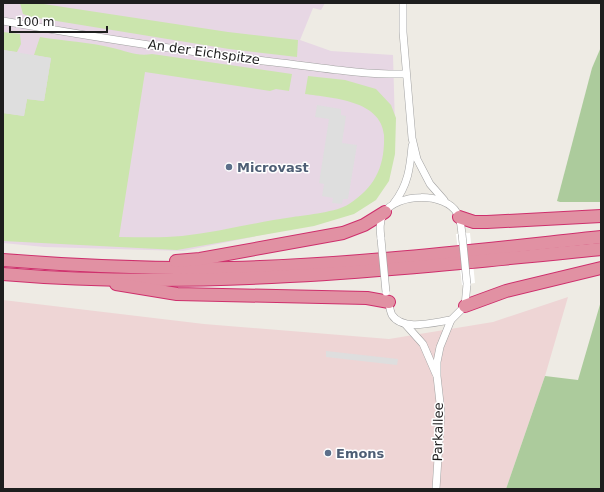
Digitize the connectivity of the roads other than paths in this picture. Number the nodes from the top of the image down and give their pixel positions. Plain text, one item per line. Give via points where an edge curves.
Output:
1 (404, 3) edge
2 (3, 21) edge
3 (406, 74) junction
4 (412, 138) junction
5 (444, 200) junction
6 (394, 203) junction
7 (385, 212) junction
8 (601, 216) edge
9 (459, 217) junction
10 (601, 237) edge
11 (601, 249) edge
12 (3, 260) edge
13 (112, 266) junction
14 (601, 268) edge
15 (3, 274) edge
16 (92, 279) junction
17 (387, 297) junction
18 (465, 306) junction
19 (451, 320) junction
20 (406, 325) junction
21 (437, 376) junction
22 (436, 489) edge

1 - 3 street
2 - 3 street, An der Eichspitze via 220,55 356,71
3 - 4 street
4 - 5 street via 417,159 430,184
4 - 6 street via 408,176 403,191
5 - 6 street via 433,197
5 - 9 street via 454,208
6 - 7 street
7 - 13 highway via 364,225 342,233 200,259
7 - 17 street, bridge via 381,221 381,239
8 - 9 highway via 487,222 474,222
9 - 18 street, bridge via 467,284
10 - 13 highway via 344,262 192,268
11 - 16 highway via 316,275
12 - 13 highway
14 - 18 highway via 506,291
15 - 16 highway
16 - 17 highway via 177,294
17 - 20 street via 392,314
18 - 19 street
19 - 20 street
19 - 21 street via 440,347
20 - 21 street via 423,344
21 - 22 street, Parkallee via 441,416

